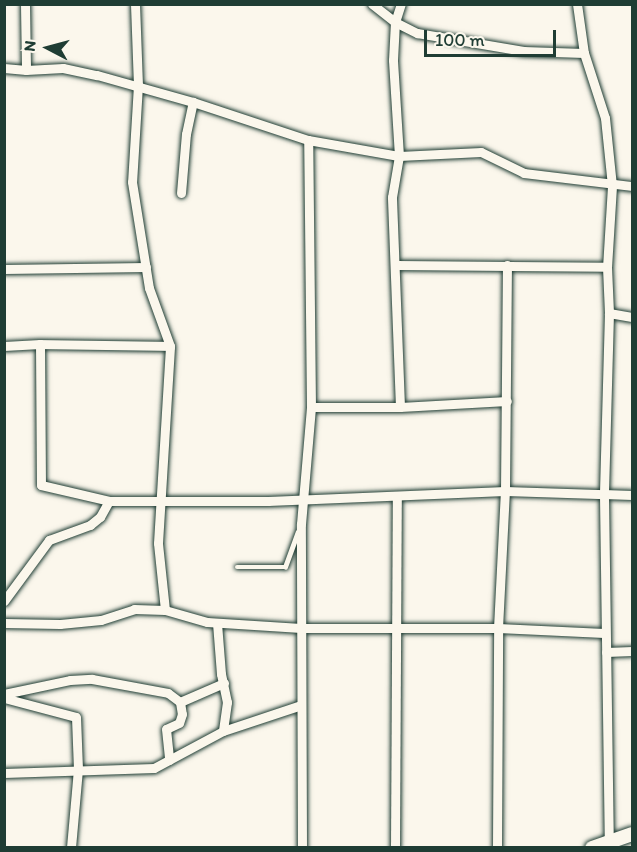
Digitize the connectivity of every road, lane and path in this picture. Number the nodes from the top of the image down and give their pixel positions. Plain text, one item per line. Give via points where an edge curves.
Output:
1 (25, 4) edge
2 (135, 4) edge
3 (372, 4) edge
4 (401, 4) edge
5 (577, 4) edge
6 (395, 22) junction
7 (584, 53) junction
8 (4, 68) edge
9 (26, 70) junction
10 (138, 86) junction
11 (193, 102) junction
12 (308, 140) junction
13 (399, 156) junction
14 (612, 186) junction
15 (633, 186) edge
16 (181, 193) dead end
17 (396, 265) junction
18 (507, 265) junction
19 (146, 267) junction
20 (607, 267) junction
21 (4, 269) edge
22 (609, 313) junction
23 (633, 316) edge
24 (40, 344) junction
25 (4, 346) edge
26 (170, 346) junction
27 (507, 401) junction
28 (311, 407) junction
29 (400, 407) junction
30 (505, 491) junction
31 (633, 495) edge
32 (397, 496) junction
33 (604, 496) junction
34 (302, 500) junction
35 (109, 501) junction
36 (159, 501) junction
37 (301, 524) junction
38 (237, 567) dead end
39 (4, 601) edge
40 (165, 610) junction
41 (4, 623) edge
42 (217, 623) junction
43 (301, 628) junction
44 (498, 628) junction
45 (395, 630) junction
46 (604, 633) junction
47 (633, 651) edge
48 (606, 652) junction
49 (224, 682) junction
50 (4, 696) edge
51 (180, 702) junction
52 (301, 705) junction
53 (223, 731) junction
54 (169, 760) junction
55 (78, 769) junction
56 (4, 773) edge
57 (633, 834) edge
58 (609, 845) edge
59 (71, 848) edge
60 (302, 848) edge
61 (395, 848) edge
62 (497, 848) edge
63 (592, 848) edge

1 - 9 street
2 - 10 street
3 - 6 street
4 - 6 street
5 - 7 street
6 - 7 street via 417,33 523,51
6 - 13 street via 393,60
7 - 14 street via 605,118
8 - 9 street
9 - 10 street via 63,68
10 - 11 street
10 - 19 street via 132,183
11 - 12 street
11 - 16 street
12 - 13 street
12 - 28 street
13 - 14 street via 481,152 524,173
13 - 17 street via 392,197
14 - 15 street
14 - 20 street
17 - 18 street
17 - 29 street
18 - 20 street
18 - 27 street
19 - 21 street
19 - 26 street via 149,288
20 - 22 street
22 - 23 street
22 - 33 street
24 - 25 street
24 - 26 street
24 - 35 street via 41,485
26 - 36 street
27 - 29 street
27 - 30 street
28 - 29 street
28 - 34 street
30 - 32 street
30 - 33 street
30 - 44 street
31 - 33 street
32 - 34 street
32 - 45 street
33 - 46 street
34 - 36 street
34 - 37 street
35 - 36 street
35 - 39 street via 90,525 49,540
36 - 40 street via 158,543
37 - 38 lane via 285,567
37 - 43 street
40 - 41 street via 134,609 101,620 60,624
40 - 42 street
42 - 43 street
42 - 49 street
43 - 45 street
43 - 52 street
44 - 45 street
44 - 46 street
44 - 62 street
45 - 61 street
46 - 48 street
47 - 48 street
48 - 58 street
49 - 51 street
49 - 53 street via 227,702
50 - 51 street via 70,680 92,679 168,693
50 - 55 street via 76,717
51 - 54 street via 179,723 166,729
52 - 53 street
52 - 60 street
53 - 54 street
54 - 55 street via 154,768
55 - 56 street
55 - 59 street
57 - 58 main road
58 - 63 main road

